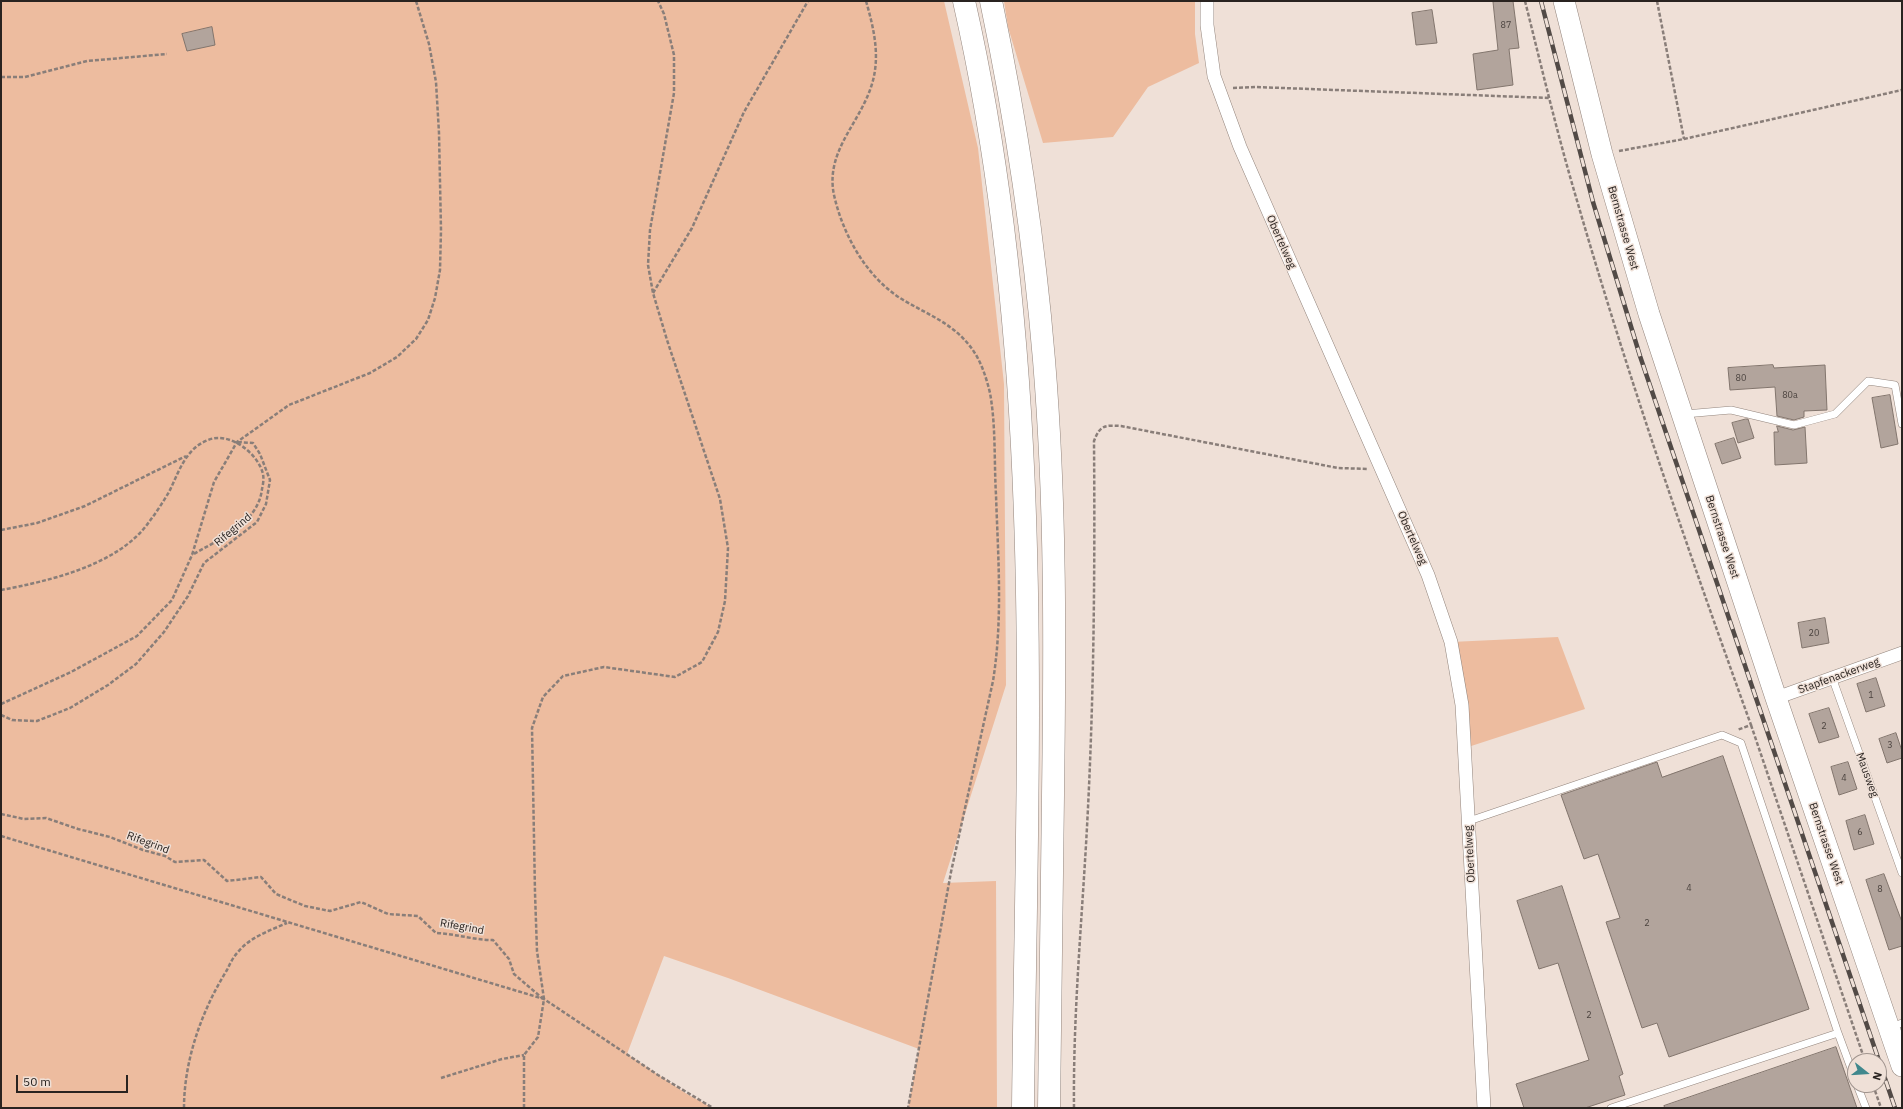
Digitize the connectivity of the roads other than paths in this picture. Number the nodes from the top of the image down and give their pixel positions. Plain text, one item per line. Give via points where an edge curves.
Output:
1 (964, 1) edge
2 (991, 1) edge
3 (1207, 1) edge
4 (1564, 1) edge
5 (1682, 415) junction
6 (1902, 424) edge
7 (1902, 653) edge
8 (1832, 677) junction
9 (1776, 698) junction
10 (1469, 821) junction
11 (1902, 873) edge
12 (1895, 1025) edge
13 (1838, 1033) junction
14 (1847, 1057) edge
15 (1902, 1066) edge
16 (1860, 1093) edge
17 (1023, 1108) edge
18 (1049, 1108) edge
19 (1484, 1108) edge
20 (1612, 1108) edge
21 (1866, 1108) edge

1 - 17 highway via 982,84 1001,203 1014,317 1023,438 1028,647
2 - 18 highway via 1027,200 1041,322 1049,437 1054,647
3 - 10 street, Obertelweg via 1207,25 1214,76 1240,147 1373,467 1428,575 1451,642 1462,705
4 - 5 main road, Bernstrasse West via 1602,154 1637,276
5 - 6 lane via 1731,410 1794,425 1835,414 1868,381 1895,385
5 - 9 main road, Bernstrasse West
7 - 8 street, Stapfenackerweg
8 - 9 street, Stapfenackerweg
8 - 11 lane, Mausweg
9 - 12 main road, Bernstrasse West
10 - 13 lane via 1722,735 1741,743
10 - 19 street, Obertelweg
12 - 15 main road, Bernstrasse West
13 - 14 lane
13 - 20 lane
16 - 21 lane

